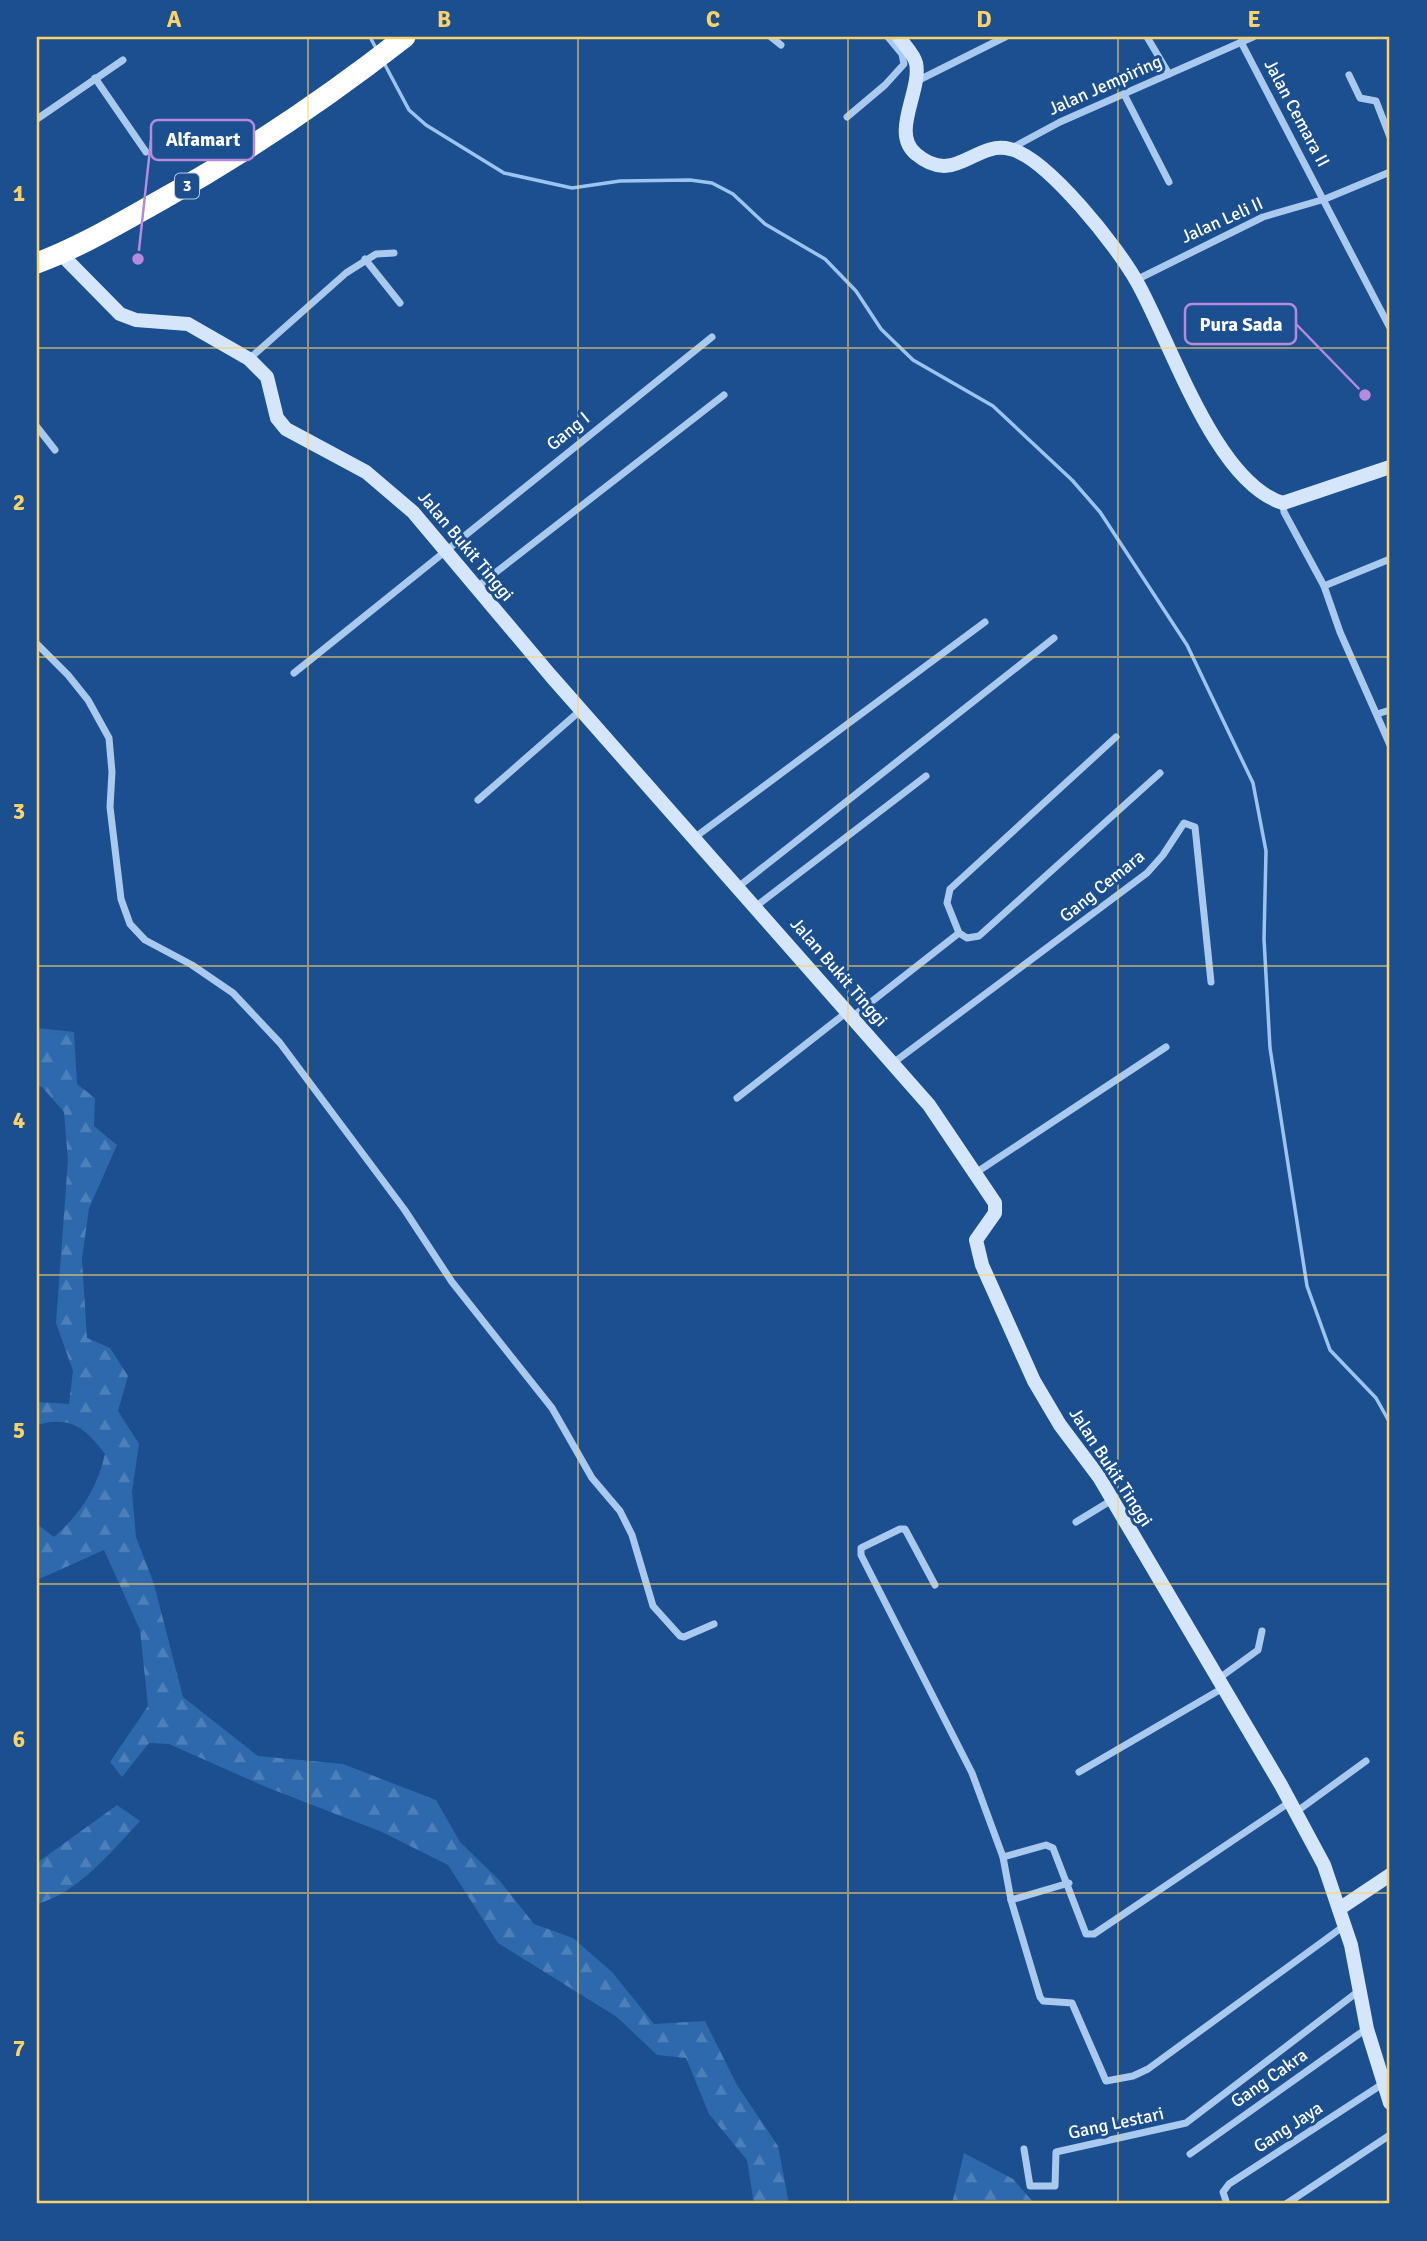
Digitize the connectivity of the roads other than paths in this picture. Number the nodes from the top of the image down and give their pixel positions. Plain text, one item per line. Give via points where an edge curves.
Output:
1 (404, 37) edge
2 (771, 37) edge
3 (888, 37) edge
4 (899, 37) edge
5 (1005, 37) edge
6 (1147, 37) edge
7 (1252, 37) edge
8 (1236, 41) edge
9 (782, 44) dead end
10 (123, 60) dead end
11 (1170, 74) junction
12 (1349, 75) dead end
13 (95, 78) junction
14 (917, 81) junction
15 (1124, 94) junction
16 (847, 117) dead end
17 (37, 119) edge
18 (1390, 137) edge
19 (1011, 149) junction
20 (146, 152) dead end
21 (1390, 172) edge
22 (1168, 182) dead end
23 (1325, 199) junction
24 (394, 253) dead end
25 (61, 254) junction
26 (365, 259) junction
27 (37, 263) edge
28 (1136, 280) junction
29 (400, 303) dead end
30 (1387, 311) edge
31 (1390, 328) edge
32 (712, 337) dead end
33 (250, 359) junction
34 (724, 395) dead end
35 (37, 427) edge
36 (55, 450) dead end
37 (1390, 467) edge
38 (1283, 503) junction
39 (444, 550) junction
40 (1390, 559) edge
41 (1325, 586) junction
42 (476, 588) junction
43 (985, 622) dead end
44 (1054, 638) dead end
45 (37, 644) edge
46 (294, 673) dead end
47 (581, 710) junction
48 (1390, 710) edge
49 (1377, 715) junction
50 (1116, 737) dead end
51 (1390, 745) edge
52 (1160, 773) dead end
53 (926, 776) dead end
54 (478, 800) dead end
55 (694, 838) junction
56 (738, 887) junction
57 (755, 907) junction
58 (959, 933) junction
59 (1211, 982) dead end
60 (850, 1014) junction
61 (1166, 1047) dead end
62 (892, 1063) junction
63 (737, 1098) dead end
64 (977, 1172) junction
65 (1112, 1500) junction
66 (1076, 1522) dead end
67 (935, 1585) dead end
68 (714, 1623) dead end
69 (1262, 1631) dead end
70 (1220, 1684) junction
71 (1366, 1762) dead end
72 (1079, 1772) dead end
73 (1293, 1807) junction
74 (1003, 1857) junction
75 (1390, 1875) edge
76 (1069, 1883) junction
77 (1011, 1900) junction
78 (1339, 1909) junction
79 (1345, 1925) junction
80 (1361, 1990) junction
81 (1367, 2029) junction
82 (1384, 2082) junction
83 (1390, 2103) edge
84 (1390, 2135) edge
85 (1024, 2149) dead end
86 (1190, 2154) dead end
87 (1227, 2204) edge
88 (1286, 2204) edge

1 - 25 highway, 3 via 330,95 230,162
2 - 9 street
3 - 16 street via 904,64
4 - 14 street via 914,58
5 - 14 street
6 - 11 street
7 - 8 street, Jalan Jempiring
8 - 11 street, Jalan Jempiring
8 - 23 street, Jalan Cemara II
10 - 13 street
11 - 15 street, Jalan Jempiring
12 - 18 street via 1360,98 1376,101
13 - 17 street
13 - 20 street
14 - 19 street via 906,134 916,154 946,167 997,147
15 - 19 street, Jalan Jempiring
15 - 22 street
19 - 28 street via 1050,177 1082,209 1111,241
21 - 23 street, Jalan Leli II
23 - 28 street, Jalan Leli II via 1263,217
23 - 30 street, Jalan Cemara II
24 - 26 street
25 - 27 highway, 3
25 - 33 street, Jalan Bukit Tinggi via 120,314 136,320 188,324
26 - 29 street
26 - 33 street
28 - 38 street via 1216,441 1259,491
30 - 31 street, Jalan Cemara II
32 - 39 street, Gang I
33 - 39 street, Jalan Bukit Tinggi via 267,377 278,418 286,429 386,486
34 - 42 street
35 - 36 street
37 - 38 street
38 - 41 street
39 - 42 street, Jalan Bukit Tinggi
39 - 46 street, Gang I
40 - 41 street
41 - 49 street via 1339,632
42 - 47 street, Jalan Bukit Tinggi
43 - 55 street
44 - 56 street
45 - 68 street via 88,700 109,738 112,830 121,899 130,924 145,940 233,993 280,1043 404,1209 452,1282 552,1408 592,1478 620,1511 653,1606 680,1636
47 - 54 street
47 - 55 street, Jalan Bukit Tinggi
48 - 49 street
49 - 51 street
50 - 58 street via 950,890 947,903
52 - 58 street via 979,936 967,938
53 - 57 street
55 - 56 street, Jalan Bukit Tinggi
56 - 57 street, Jalan Bukit Tinggi
57 - 60 street, Jalan Bukit Tinggi
58 - 60 street
59 - 62 street, Gang Cemara via 1195,827 1184,823 1147,873
60 - 62 street, Jalan Bukit Tinggi
60 - 63 street
61 - 64 street
62 - 64 street, Jalan Bukit Tinggi
64 - 65 street, Jalan Bukit Tinggi via 995,1209 976,1240 982,1265 1034,1381
65 - 66 street
65 - 70 street, Jalan Bukit Tinggi
67 - 74 street via 903,1528 861,1548 972,1773
69 - 70 street via 1258,1650
70 - 72 street
70 - 73 street, Jalan Bukit Tinggi
71 - 73 street
73 - 76 street via 1094,1934 1084,1931
73 - 78 street, Jalan Bukit Tinggi via 1324,1865
74 - 76 street via 1049,1845
74 - 77 street
75 - 78 street
76 - 77 street
77 - 79 street via 1040,1997 1072,2003 1102,2076 1110,2082 1147,2069
78 - 79 street, Jalan Bukit Tinggi
79 - 80 street, Jalan Bukit Tinggi
80 - 81 street, Jalan Bukit Tinggi
80 - 85 street, Gang Lestari via 1186,2123 1056,2152 1055,2186 1030,2186
81 - 82 street, Jalan Bukit Tinggi
81 - 86 street, Gang Cakra
82 - 83 street, Jalan Bukit Tinggi
82 - 87 street, Gang Jaya via 1229,2184 1223,2192
84 - 88 street

